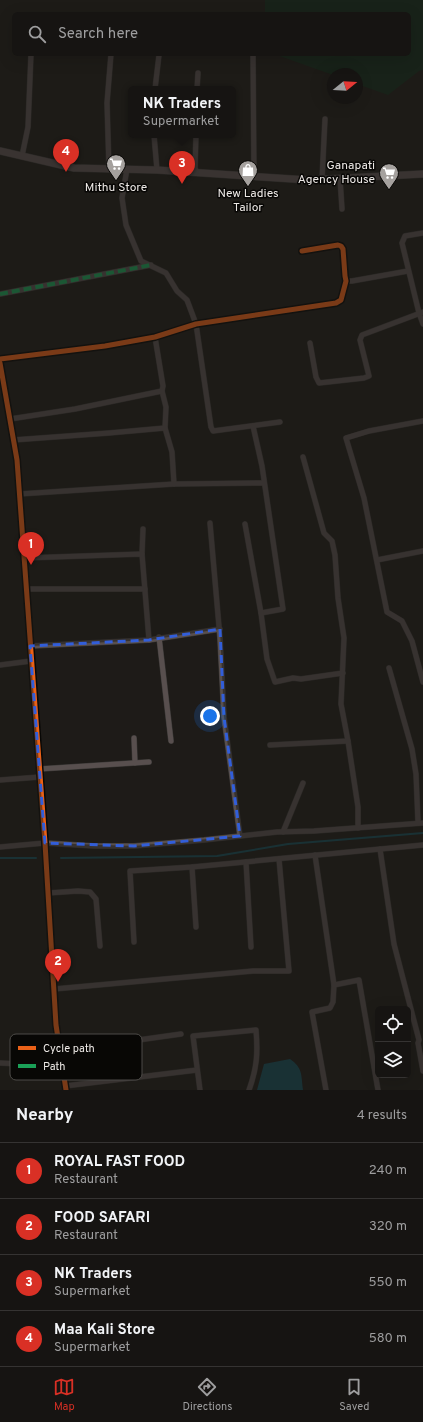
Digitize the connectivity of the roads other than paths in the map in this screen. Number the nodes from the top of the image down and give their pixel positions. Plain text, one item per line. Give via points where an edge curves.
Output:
1 (31, 56) edge
2 (110, 56) edge
3 (159, 56) edge
4 (253, 56) edge
5 (198, 73) dead end
6 (155, 86) edge
7 (197, 86) edge
8 (325, 119) dead end
9 (154, 138) edge
10 (196, 138) edge
11 (0, 151) edge
12 (22, 156) junction
13 (109, 169) junction
14 (127, 170) junction
15 (157, 170) junction
16 (197, 173) junction
17 (423, 174) edge
18 (254, 176) junction
19 (340, 178) junction
20 (322, 179) junction
21 (342, 209) dead end
22 (423, 233) edge
23 (302, 251) dead end
24 (151, 265) junction
25 (408, 271) junction
26 (346, 281) junction
27 (0, 294) edge
28 (421, 312) edge
29 (196, 324) junction
30 (423, 324) edge
31 (155, 337) junction
32 (310, 343) dead end
33 (0, 360) edge
34 (0, 363) edge
35 (162, 391) junction
36 (10, 419) junction
37 (423, 421) edge
38 (280, 422) dead end
39 (253, 426) junction
40 (165, 428) junction
41 (13, 440) junction
42 (303, 457) dead end
43 (264, 483) junction
44 (174, 484) junction
45 (19, 494) junction
46 (210, 523) dead end
47 (245, 524) dead end
48 (143, 529) dead end
49 (423, 551) edge
50 (142, 554) junction
51 (24, 558) junction
52 (377, 560) junction
53 (26, 589) junction
54 (145, 589) junction
55 (261, 613) junction
56 (220, 629) junction
57 (159, 637) junction
58 (149, 640) junction
59 (30, 646) junction
60 (31, 661) junction
61 (0, 665) edge
62 (389, 668) dead end
63 (343, 672) junction
64 (423, 682) edge
65 (134, 738) dead end
66 (171, 741) dead end
67 (348, 741) junction
68 (270, 745) dead end
69 (149, 762) dead end
70 (135, 763) junction
71 (39, 769) junction
72 (40, 777) junction
73 (0, 780) edge
74 (303, 783) dead end
75 (420, 823) edge
76 (358, 828) junction
77 (283, 832) junction
78 (240, 836) junction
79 (45, 843) junction
80 (423, 845) edge
81 (0, 847) edge
82 (380, 849) junction
83 (315, 855) junction
84 (279, 859) junction
85 (246, 862) junction
86 (192, 868) junction
87 (48, 893) junction
88 (196, 928) dead end
89 (134, 942) dead end
90 (100, 946) dead end
91 (252, 947) dead end
92 (334, 985) junction
93 (54, 989) junction
94 (57, 1034) edge
95 (181, 1034) dead end
96 (142, 1039) edge
97 (421, 1040) edge
98 (0, 1063) edge
99 (10, 1063) edge
100 (197, 1070) junction
101 (423, 1071) edge
102 (142, 1078) edge
103 (124, 1080) edge
104 (66, 1088) edge
105 (200, 1090) edge
106 (249, 1090) edge
107 (326, 1090) edge
108 (378, 1090) edge

1 - 12 street via 28,127
2 - 13 street via 107,103
3 - 6 street
4 - 18 street
5 - 7 street
8 - 20 street
9 - 15 street
10 - 16 street
11 - 12 main road
12 - 13 main road via 74,168
13 - 14 main road
14 - 15 main road
14 - 24 street via 122,198 126,225 141,260
15 - 16 main road
16 - 18 main road
17 - 19 main road
18 - 20 main road
19 - 20 main road
19 - 21 street
22 - 25 street via 405,236 402,243
23 - 26 street via 342,246
24 - 27 street
24 - 29 street via 166,273 177,291 187,300
25 - 26 street
25 - 28 street
26 - 29 street via 341,300 336,303
28 - 30 street
28 - 32 street via 362,335 360,340 369,376 364,378 319,383
29 - 31 street
29 - 39 street via 211,427 214,431
31 - 33 street
31 - 35 street
34 - 36 street
35 - 36 street
35 - 40 street via 166,407
36 - 41 street
37 - 52 street via 368,431 346,438 364,498
38 - 39 street
39 - 43 street
40 - 41 street
40 - 44 street via 172,452
41 - 45 street
42 - 63 street via 324,533 332,541 335,555 344,638
43 - 44 street
43 - 55 street via 283,609
44 - 45 street
45 - 51 street
46 - 56 street
47 - 55 street
48 - 50 street
49 - 52 street
50 - 51 street
50 - 54 street
51 - 53 street
52 - 64 street via 388,612 402,621 412,641
53 - 54 street
53 - 59 street
54 - 58 street
55 - 63 street via 267,658 275,682
56 - 57 street
56 - 78 street via 224,717
57 - 58 street
57 - 66 street
58 - 59 street
59 - 60 street
60 - 61 street
60 - 71 street
62 - 75 street via 412,749
63 - 67 street via 341,704
65 - 70 street
67 - 68 street
67 - 76 street via 358,807
69 - 70 street
70 - 71 street
71 - 72 street
72 - 73 street
72 - 79 street
74 - 77 street
75 - 76 street
76 - 77 street
77 - 78 street
78 - 79 street via 134,846
79 - 81 street
79 - 87 street
80 - 82 street
82 - 83 street
82 - 97 street via 394,944
83 - 84 street
83 - 92 street
84 - 85 street
84 - 93 street via 289,971 246,972
85 - 86 street
85 - 91 street
86 - 88 street
86 - 89 street via 130,871
87 - 90 street via 90,892 96,899
87 - 93 street
92 - 107 street via 330,1008 312,1012
92 - 108 street via 359,980
93 - 94 street
95 - 96 street
97 - 101 street via 418,1043
98 - 99 street
100 - 102 street
100 - 105 street
100 - 106 street via 193,1036 256,1030 258,1053
103 - 104 street

